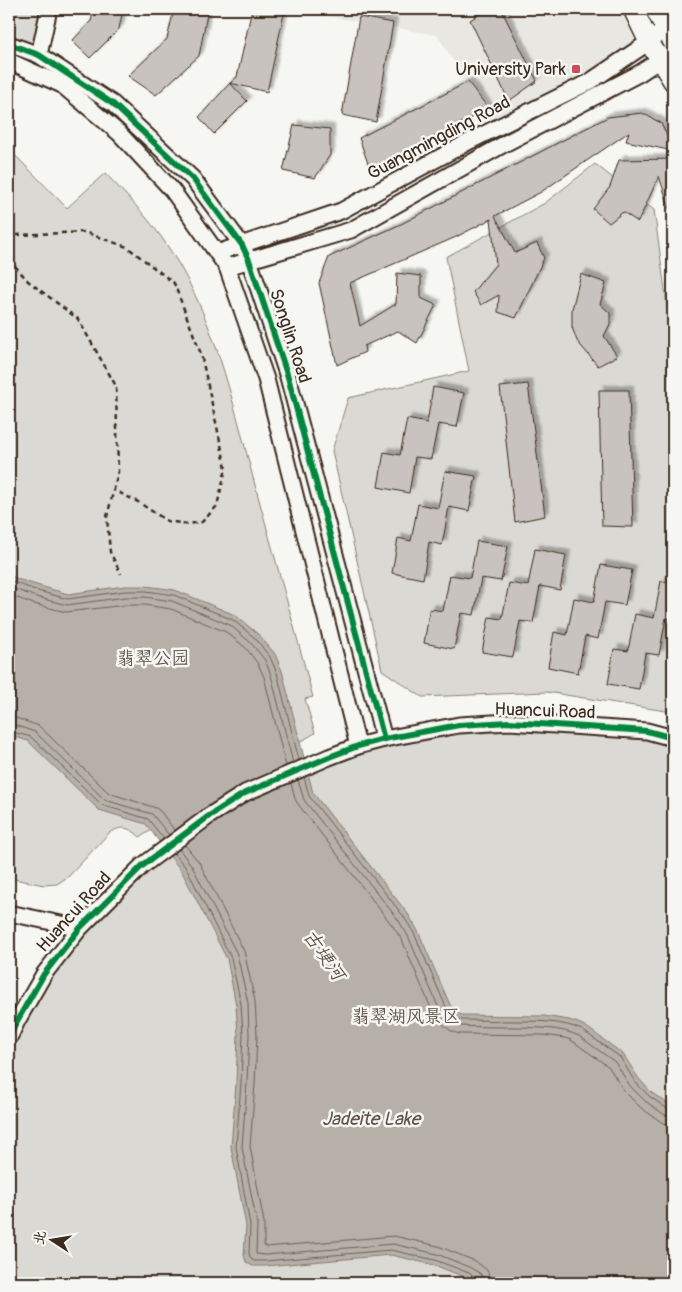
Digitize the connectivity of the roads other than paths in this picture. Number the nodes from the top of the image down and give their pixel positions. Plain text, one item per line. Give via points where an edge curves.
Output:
1 (49, 9) edge
2 (633, 9) edge
3 (655, 9) edge
4 (670, 35) edge
5 (649, 42) junction
6 (9, 44) edge
7 (39, 55) junction
8 (667, 55) edge
9 (9, 61) edge
10 (673, 81) edge
11 (242, 245) junction
12 (217, 253) junction
13 (249, 260) junction
14 (227, 267) junction
15 (673, 738) edge
16 (384, 739) junction
17 (358, 746) junction
18 (9, 913) edge
19 (80, 928) junction
20 (9, 1038) edge

1 - 7 street
2 - 5 main road
3 - 4 main road
4 - 5 street, Guangmingding Road
5 - 8 main road
5 - 11 street, Guangmingding Road via 591,81 470,141 341,211
6 - 7 street, Songlin Road
7 - 11 street, Songlin Road via 113,104 194,179
8 - 10 main road
8 - 13 street, Guangmingding Road via 351,230
9 - 12 street, Songlin Road via 62,85 119,133 172,190
11 - 12 street, Guangmingding Road
11 - 13 street, Songlin Road
12 - 14 street, Songlin Road
13 - 14 street, Guangmingding Road
13 - 16 street, Songlin Road via 288,377
14 - 17 street, Songlin Road via 266,379
15 - 16 street, Huancui Road via 647,731 509,722 459,725
16 - 17 street, Huancui Road
17 - 19 street, Huancui Road via 246,793 208,816 142,866
18 - 19 street
19 - 20 street, Huancui Road via 44,974

